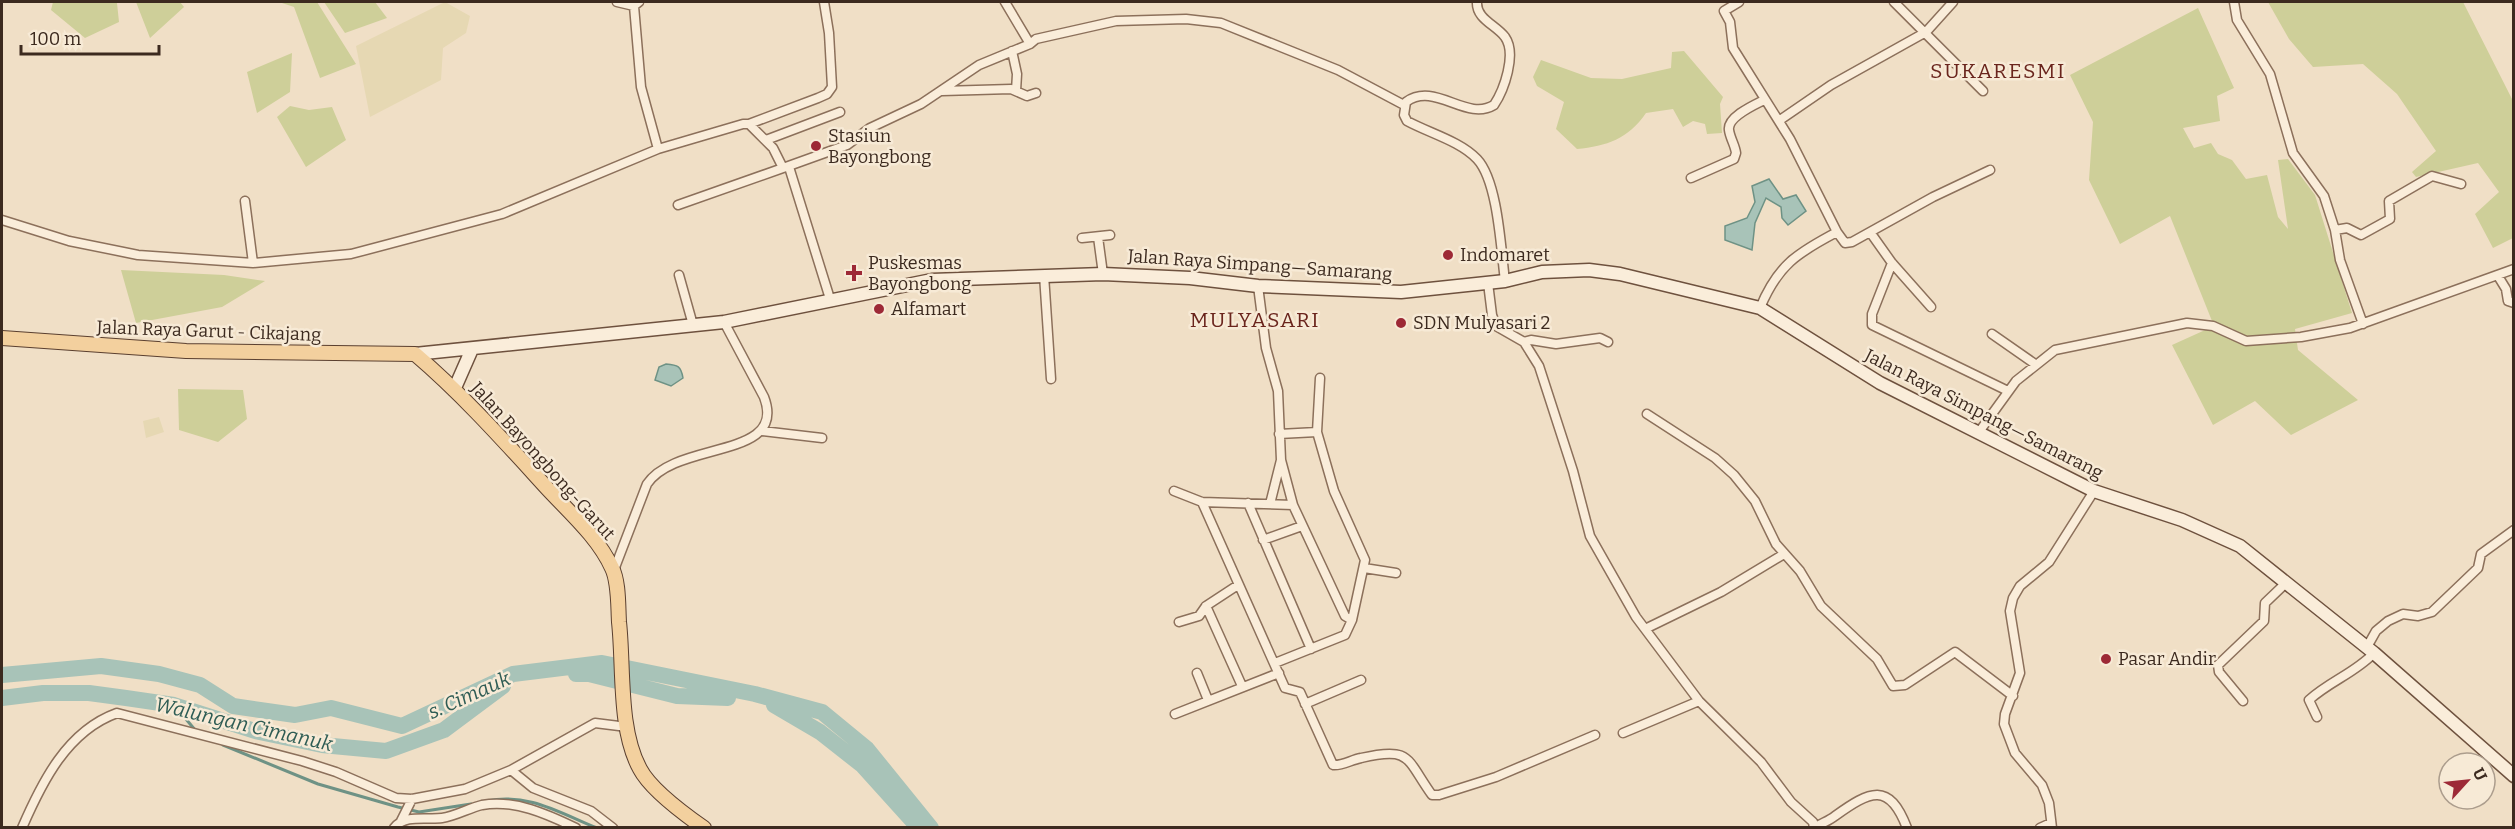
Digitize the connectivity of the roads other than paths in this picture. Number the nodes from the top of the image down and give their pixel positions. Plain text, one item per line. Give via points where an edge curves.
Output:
1 (617, 2) edge
2 (824, 2) edge
3 (1005, 2) edge
4 (1477, 2) edge
5 (1739, 2) edge
6 (1894, 2) edge
7 (1953, 2) edge
8 (2234, 2) edge
9 (637, 4) edge
10 (1926, 32) junction
11 (1030, 45) junction
12 (1012, 51) junction
13 (1983, 90) dead end
14 (942, 91) junction
15 (1016, 91) junction
16 (1036, 93) dead end
17 (1764, 100) junction
18 (1404, 105) junction
19 (840, 112) dead end
20 (1780, 120) junction
21 (749, 124) junction
22 (766, 140) junction
23 (658, 149) junction
24 (786, 168) junction
25 (1990, 170) dead end
26 (1691, 178) dead end
27 (2461, 184) dead end
28 (245, 201) dead end
29 (678, 205) dead end
30 (2, 220) edge
31 (2335, 230) junction
32 (1837, 232) junction
33 (1870, 232) junction
34 (1110, 235) dead end
35 (1098, 237) junction
36 (1082, 238) dead end
37 (253, 263) junction
38 (1892, 263) junction
39 (2514, 269) edge
40 (1103, 274) junction
41 (679, 275) dead end
42 (1044, 275) junction
43 (2498, 276) junction
44 (1505, 281) junction
45 (1488, 283) junction
46 (1258, 286) junction
47 (831, 302) junction
48 (2514, 303) edge
49 (1931, 307) dead end
50 (1761, 308) junction
51 (724, 322) junction
52 (2363, 324) junction
53 (693, 325) junction
54 (1992, 334) dead end
55 (2, 338) edge
56 (1524, 342) junction
57 (1608, 342) dead end
58 (472, 349) junction
59 (415, 354) junction
60 (2035, 364) junction
61 (1320, 378) dead end
62 (1051, 379) dead end
63 (454, 390) junction
64 (2008, 391) junction
65 (1647, 414) dead end
66 (762, 431) junction
67 (1317, 432) junction
68 (1979, 432) junction
69 (1279, 434) junction
70 (822, 438) dead end
71 (1281, 460) junction
72 (1174, 490) dead end
73 (2094, 491) junction
74 (1202, 502) junction
75 (1248, 503) junction
76 (1270, 504) junction
77 (1293, 506) junction
78 (1302, 526) junction
79 (2514, 530) edge
80 (1263, 540) junction
81 (1784, 554) junction
82 (1364, 568) junction
83 (614, 570) junction
84 (1396, 573) dead end
85 (2287, 582) junction
86 (1238, 585) junction
87 (1206, 606) junction
88 (1352, 620) junction
89 (1179, 622) dead end
90 (1645, 629) junction
91 (1311, 649) junction
92 (2371, 650) junction
93 (1275, 663) junction
94 (1197, 673) dead end
95 (1278, 673) junction
96 (1361, 680) dead end
97 (1242, 686) junction
98 (2013, 696) junction
99 (1208, 700) junction
100 (1698, 701) junction
101 (2243, 701) dead end
102 (1305, 704) junction
103 (1175, 714) dead end
104 (2317, 717) dead end
105 (627, 727) junction
106 (1623, 732) dead end
107 (1594, 735) dead end
108 (512, 770) junction
109 (2514, 776) edge
110 (411, 801) junction
111 (400, 821) edge
112 (2051, 825) edge
113 (22, 828) edge
114 (576, 828) edge
115 (613, 828) edge
116 (704, 828) edge
117 (1814, 828) edge
118 (1907, 828) edge
119 (2040, 828) edge

1 - 9 street
2 - 21 street via 832,87 827,94
3 - 11 street
4 - 18 street via 1480,15 1505,37 1509,51 1500,96 1494,105 1477,110 1422,96
5 - 17 street via 1724,11 1731,25 1731,42
6 - 10 street
7 - 10 street
8 - 31 street via 2237,20 2270,74 2293,153 2324,195
9 - 23 street via 639,78
10 - 13 street
10 - 20 street via 1831,85
11 - 12 street
11 - 18 street via 1036,39 1116,21 1186,19 1221,23 1338,70
12 - 14 street via 980,65
12 - 15 street
14 - 15 street
14 - 24 street via 870,128 847,145
15 - 16 street via 1027,96
17 - 20 street
17 - 26 street via 1730,124 1734,159
18 - 44 street via 1407,121 1468,152 1485,169
19 - 22 street
20 - 32 street
21 - 22 street
21 - 23 street
22 - 24 street
23 - 37 street via 502,214 428,236 370,251
24 - 29 street
24 - 47 street
25 - 33 street
27 - 31 street via 2432,176 2390,201 2390,219 2380,226 2361,235 2347,228
28 - 37 street
30 - 37 street via 100,249
31 - 52 street via 2340,260
32 - 33 street via 1848,243
32 - 50 street via 1792,258 1769,286
33 - 38 street
34 - 35 street
35 - 36 street
35 - 40 street
38 - 49 street
38 - 64 street via 1872,325
39 - 43 street
40 - 42 main road, Jalan Raya Simpang—Samarang
40 - 46 main road, Jalan Raya Simpang—Samarang
41 - 53 street
42 - 47 main road, Jalan Raya Simpang—Samarang via 932,280
42 - 62 street
43 - 48 street via 2508,301
43 - 52 street
44 - 45 main road, Jalan Raya Simpang—Samarang
44 - 50 main road, Jalan Raya Simpang—Samarang via 1542,272 1604,271
45 - 46 main road, Jalan Raya Simpang—Samarang via 1401,292
45 - 56 street via 1496,326
46 - 69 street via 1266,348 1278,391
47 - 51 main road, Jalan Raya Simpang—Samarang
50 - 68 main road, Jalan Raya Simpang—Samarang via 1862,374
51 - 53 main road, Jalan Raya Simpang—Samarang
51 - 66 street via 769,410
52 - 60 street via 2301,337 2246,341 2213,326 2187,323 2055,350
53 - 58 main road, Jalan Raya Simpang—Samarang
54 - 60 street
55 - 59 main road, Jalan Raya Garut - Cikajang via 186,351
56 - 57 street via 1556,344 1600,338
56 - 90 street via 1539,366 1590,536
58 - 59 main road, Jalan Raya Simpang—Samarang
58 - 63 main road
59 - 63 main road, Jalan Bayongbong-Garut
60 - 64 street
61 - 67 street
63 - 83 main road, Jalan Bayongbong-Garut via 578,520
64 - 68 street
65 - 81 street via 1734,475 1755,501
66 - 70 street
66 - 83 street via 741,443 660,469 647,484
67 - 69 street
67 - 82 street via 1334,491 1365,560
68 - 73 main road, Jalan Raya Simpang—Samarang
69 - 71 street
71 - 76 street
71 - 77 street
72 - 74 street
73 - 85 main road, Jalan Raya Simpang—Samarang via 2216,534 2240,546
73 - 98 street via 2049,562 2020,586 2013,598 2010,611 2020,673
74 - 75 street
74 - 86 street
75 - 76 street
75 - 80 street
76 - 77 street
77 - 78 street
78 - 80 street
78 - 88 street via 1345,616
79 - 92 street via 2481,554 2478,568 2432,612 2418,616 2403,614 2376,631
80 - 91 street
81 - 90 street via 1721,592
81 - 98 street via 1800,570 1821,606 1877,659 1893,686 1905,685 1955,652
82 - 84 street
82 - 88 street
83 - 105 main road, Jalan Bayongbong-Garut
85 - 92 main road, Jalan Raya Simpang—Samarang
85 - 101 street via 2265,603 2264,621 2218,665 2219,672
86 - 87 street
86 - 93 street
87 - 89 street via 1199,616
87 - 97 street
88 - 91 street via 1345,635
90 - 100 street
91 - 93 street
92 - 104 street via 2356,671 2334,680 2309,699
92 - 109 main road, Jalan Raya Simpang—Samarang
93 - 95 street
94 - 99 street
95 - 97 street
95 - 102 street via 1285,688 1300,692
96 - 102 street
97 - 99 street
98 - 112 street via 2005,714 2007,737 2042,785
99 - 103 street
100 - 106 street
100 - 117 street via 1761,762
102 - 107 street via 1333,765 1374,755 1398,754 1414,764 1435,796 1496,777
105 - 108 street via 596,723
105 - 116 main road, Jalan Bayongbong-Garut via 641,772 681,812
108 - 110 street via 465,789
108 - 115 street via 533,788 591,811
110 - 111 street
110 - 113 street via 302,761 117,713 62,752 39,789
111 - 114 street via 441,818 501,802
112 - 119 street
117 - 118 street via 1872,794 1893,800

